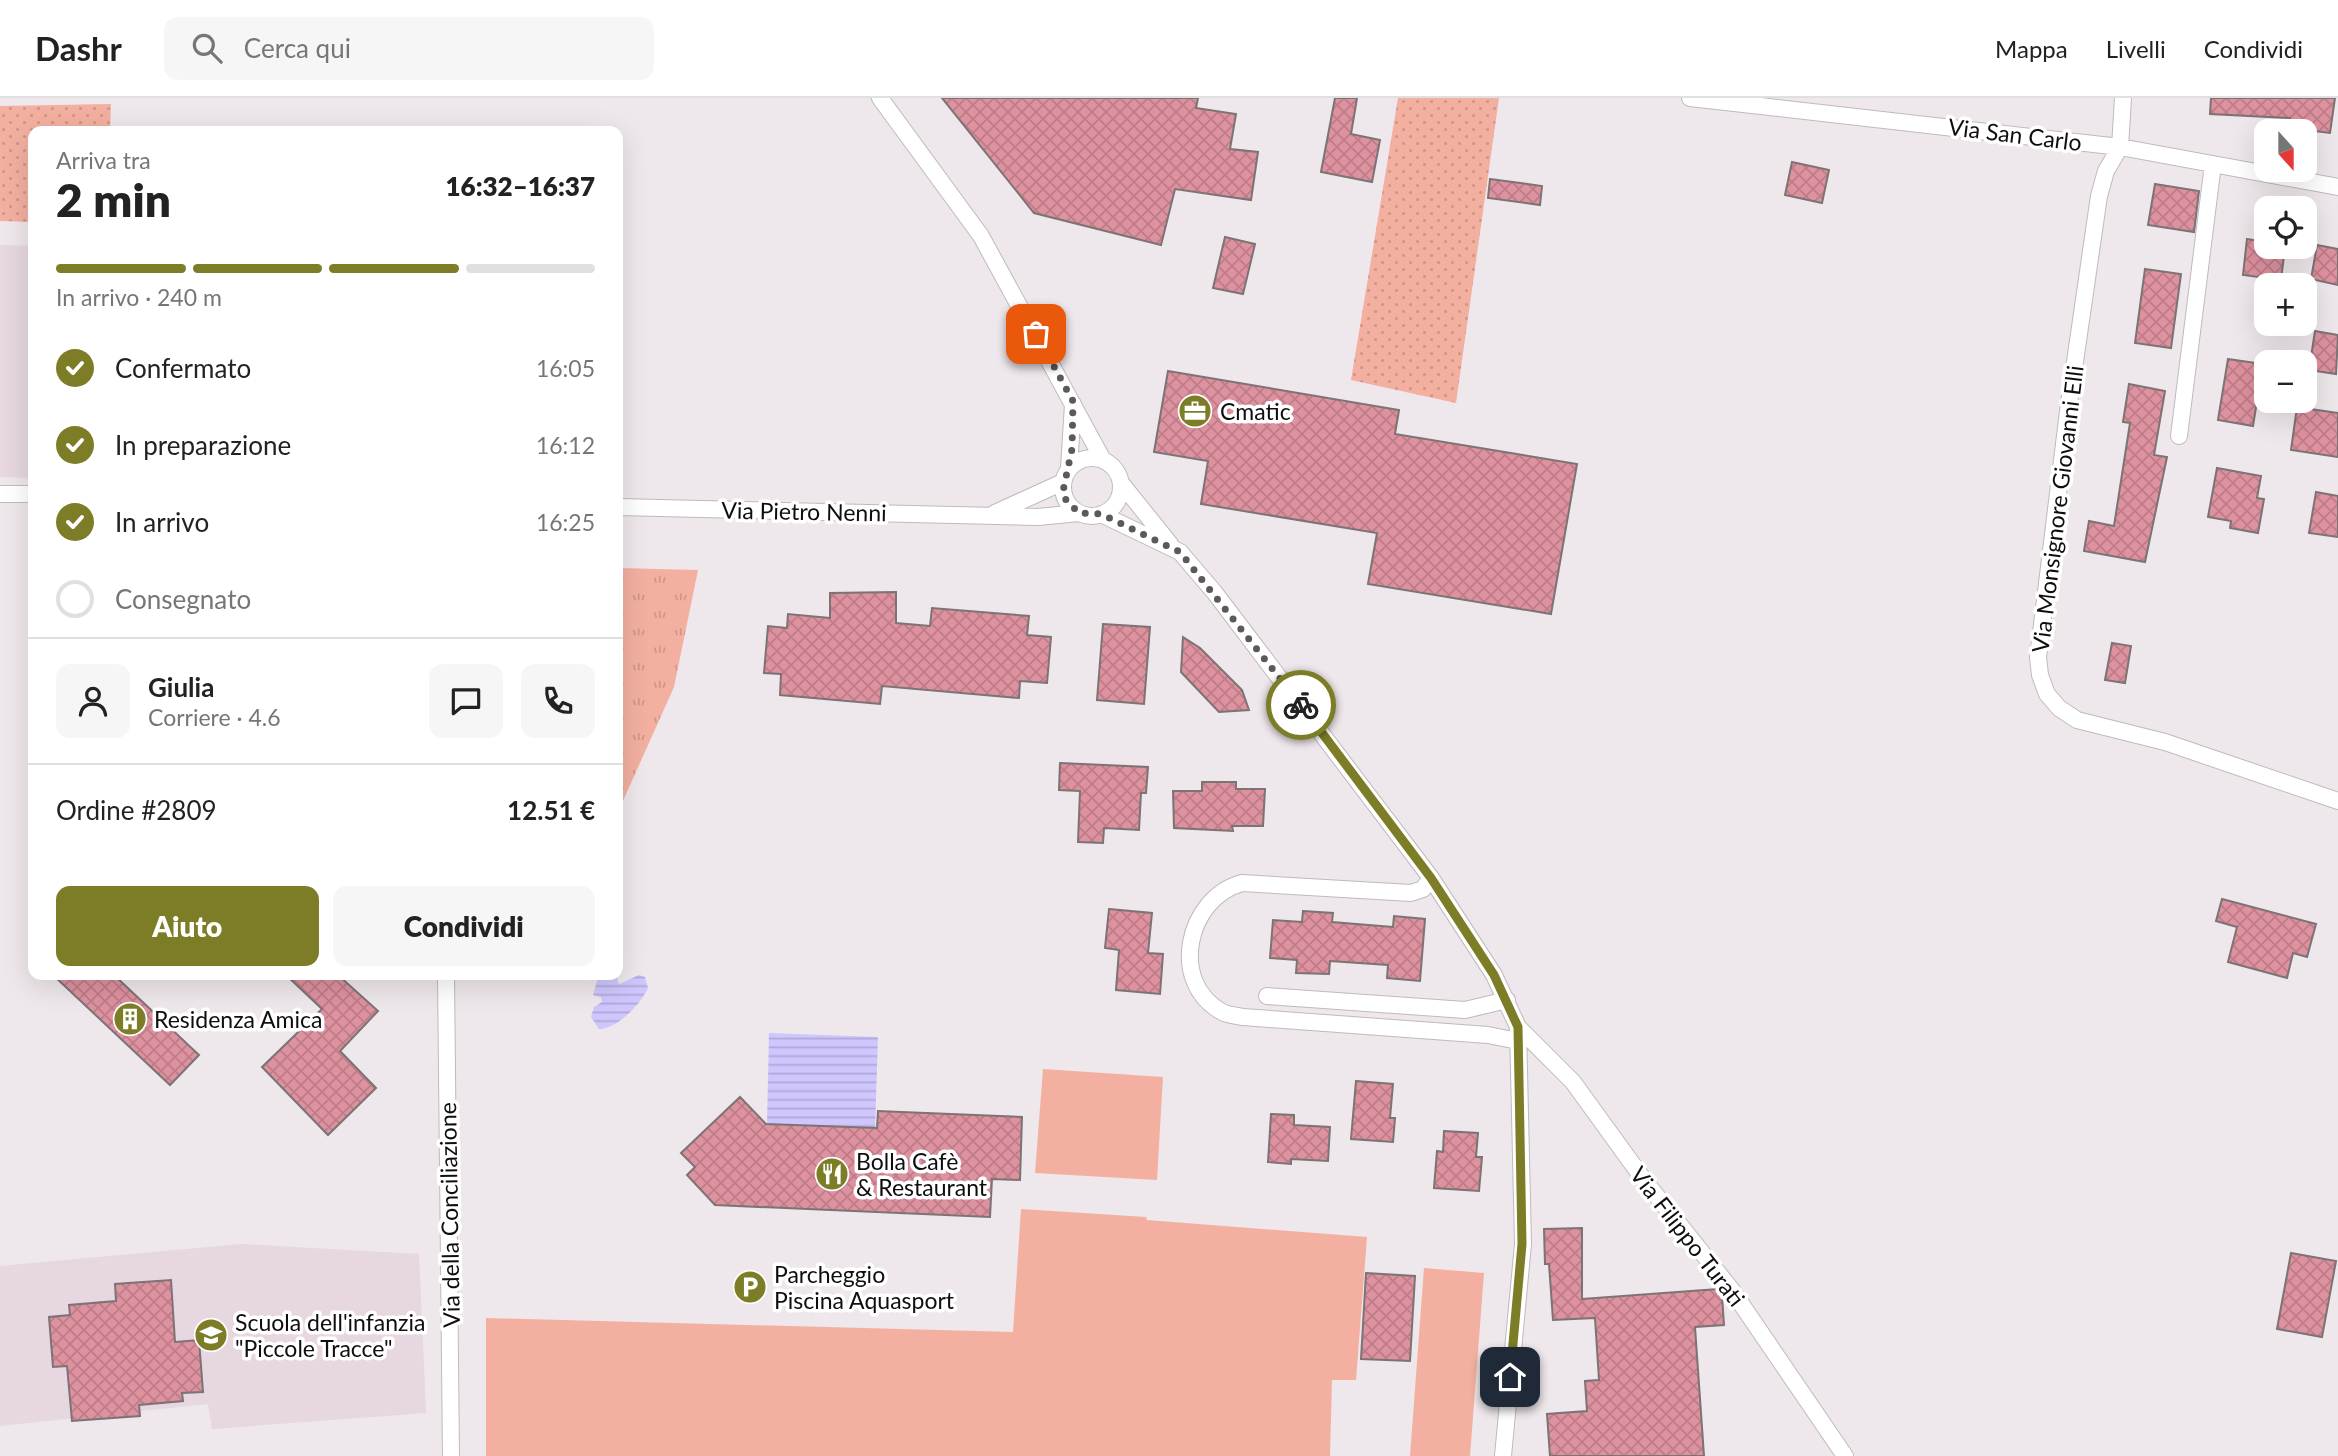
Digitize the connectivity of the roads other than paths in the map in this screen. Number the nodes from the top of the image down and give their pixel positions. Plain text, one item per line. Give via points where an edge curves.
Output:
1 (880, 98) edge
2 (1690, 98) edge
3 (2123, 98) edge
4 (2120, 147) junction
5 (2213, 164) junction
6 (2338, 187) edge
7 (1073, 401) junction
8 (2179, 436) dead end
9 (1103, 460) junction
10 (1066, 475) junction
11 (1121, 483) junction
12 (0, 494) edge
13 (28, 494) edge
14 (623, 507) edge
15 (1079, 513) junction
16 (991, 514) junction
17 (1101, 514) junction
18 (1174, 548) junction
19 (2338, 801) edge
20 (1431, 878) junction
21 (446, 980) edge
22 (1267, 996) dead end
23 (1507, 1000) junction
24 (1518, 1034) junction
25 (451, 1456) edge
26 (1503, 1456) edge
27 (1845, 1456) edge

1 - 7 street via 981,236
2 - 4 street, Via San Carlo
3 - 4 street, Via Monsignore Giovanni Elli
4 - 5 street, Via San Carlo
4 - 19 street, Via Monsignore Giovanni Elli via 2099,196 2068,403 2038,657 2041,682 2053,703 2082,722 2165,742
5 - 6 street, Via San Carlo
5 - 8 street
7 - 9 street
7 - 10 street
9 - 10 street via 1085,458
9 - 11 street
10 - 15 street via 1066,500
10 - 16 street, Via Pietro Nenni
11 - 17 street via 1116,502
11 - 18 street
12 - 13 street
14 - 16 street, Via Pietro Nenni
15 - 16 street, Via Pietro Nenni via 1045,517
15 - 17 street
17 - 18 street
18 - 20 street via 1215,593
20 - 23 street
20 - 24 street via 1423,889 1410,893 1242,883 1226,887 1203,912 1191,934 1190,955 1199,990 1223,1012 1244,1017
21 - 25 street, Via della Conciliazione
22 - 23 street via 1465,1010
23 - 24 street
24 - 26 street via 1522,1244
24 - 27 street, Via Filippo Turati via 1573,1082 1731,1289

